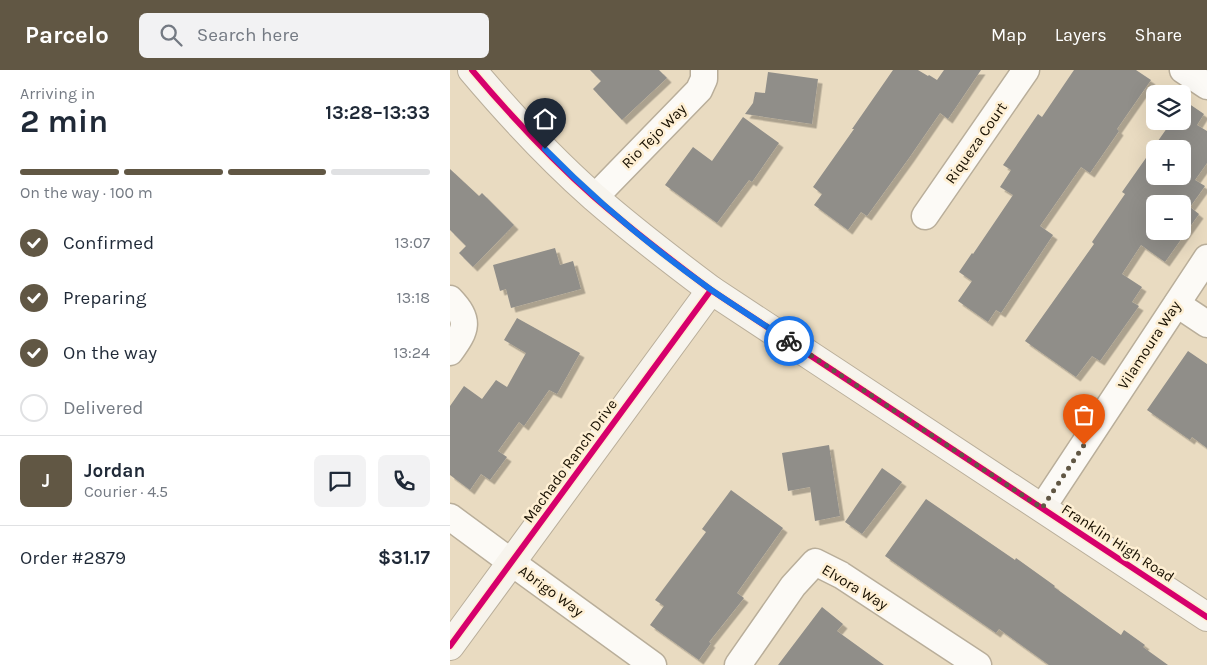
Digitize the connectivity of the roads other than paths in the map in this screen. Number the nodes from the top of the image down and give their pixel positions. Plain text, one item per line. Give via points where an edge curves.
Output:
1 (472, 70) edge
2 (704, 70) edge
3 (1026, 70) edge
4 (1183, 70) edge
5 (1207, 86) edge
6 (594, 197) junction
7 (925, 216) dead end
8 (1207, 258) edge
9 (711, 290) junction
10 (450, 299) edge
11 (1177, 304) junction
12 (1207, 324) edge
13 (450, 352) edge
14 (1042, 508) junction
15 (450, 517) edge
16 (511, 562) junction
17 (1207, 617) edge
18 (450, 646) edge
19 (653, 665) edge
20 (738, 665) edge
21 (978, 665) edge

1 - 6 street, Franklin High Road via 505,109
2 - 6 street, Rio Tejo Way via 699,90
3 - 7 street, Riqueza Court
4 - 5 street
6 - 9 street, Franklin High Road
8 - 11 street, Vilamoura Way
9 - 14 street, Franklin High Road
9 - 16 street, Machado Ranch Drive
10 - 13 street via 465,320 461,337
11 - 12 street
11 - 14 street, Vilamoura Way
14 - 17 street, Franklin High Road
15 - 16 street, Abrigo Way
16 - 18 street, Machado Ranch Drive
16 - 19 street, Abrigo Way
20 - 21 street, Elvora Way via 793,586 815,562 841,574

